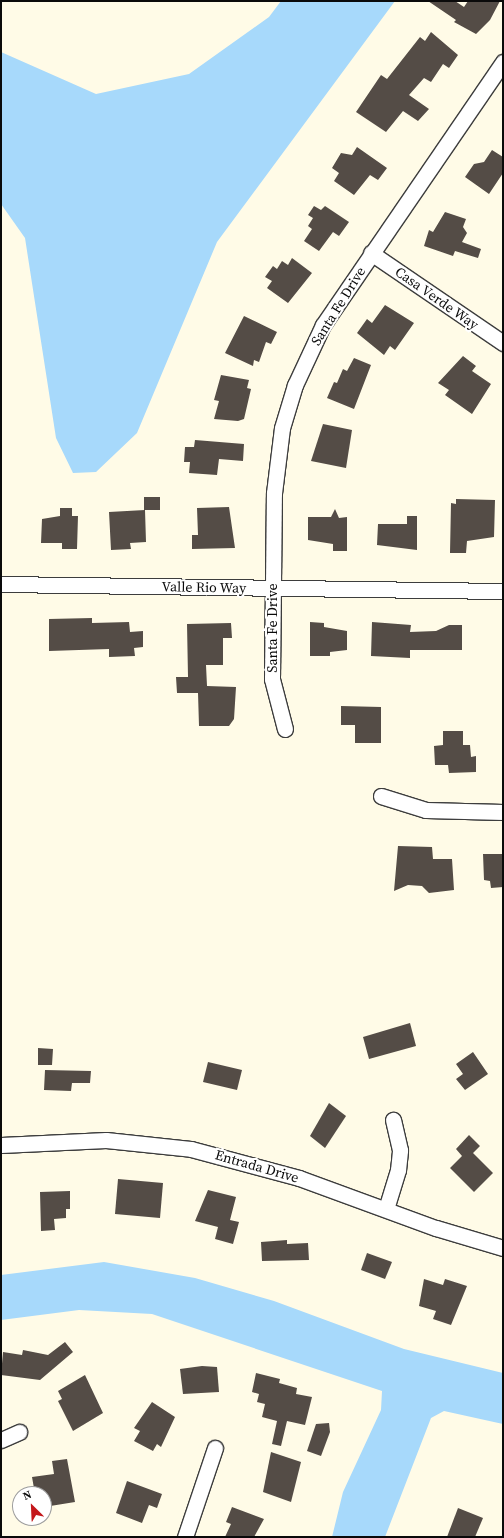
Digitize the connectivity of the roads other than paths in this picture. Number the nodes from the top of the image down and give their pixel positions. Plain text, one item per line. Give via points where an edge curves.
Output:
1 (503, 62) edge
2 (371, 254) junction
3 (503, 343) edge
4 (1, 584) edge
5 (272, 588) junction
6 (503, 591) edge
7 (285, 729) dead end
8 (381, 796) dead end
9 (503, 812) edge
10 (393, 1120) dead end
11 (1, 1145) edge
12 (386, 1208) junction
13 (503, 1248) edge
14 (19, 1432) dead end
15 (1, 1440) edge
16 (216, 1448) dead end
17 (185, 1537) edge

1 - 2 street, Santa Fe Drive
2 - 3 street, Casa Verde Way
2 - 5 street, Santa Fe Drive via 309,351 282,428 274,493
4 - 5 street, Valle Rio Way
5 - 6 street, Valle Rio Way
5 - 7 street, Santa Fe Drive via 272,679
8 - 9 street via 426,810
10 - 12 street via 400,1150 398,1170
11 - 12 street, Entrada Drive via 106,1140 191,1149 299,1178
12 - 13 street, Entrada Drive
14 - 15 street
16 - 17 street

